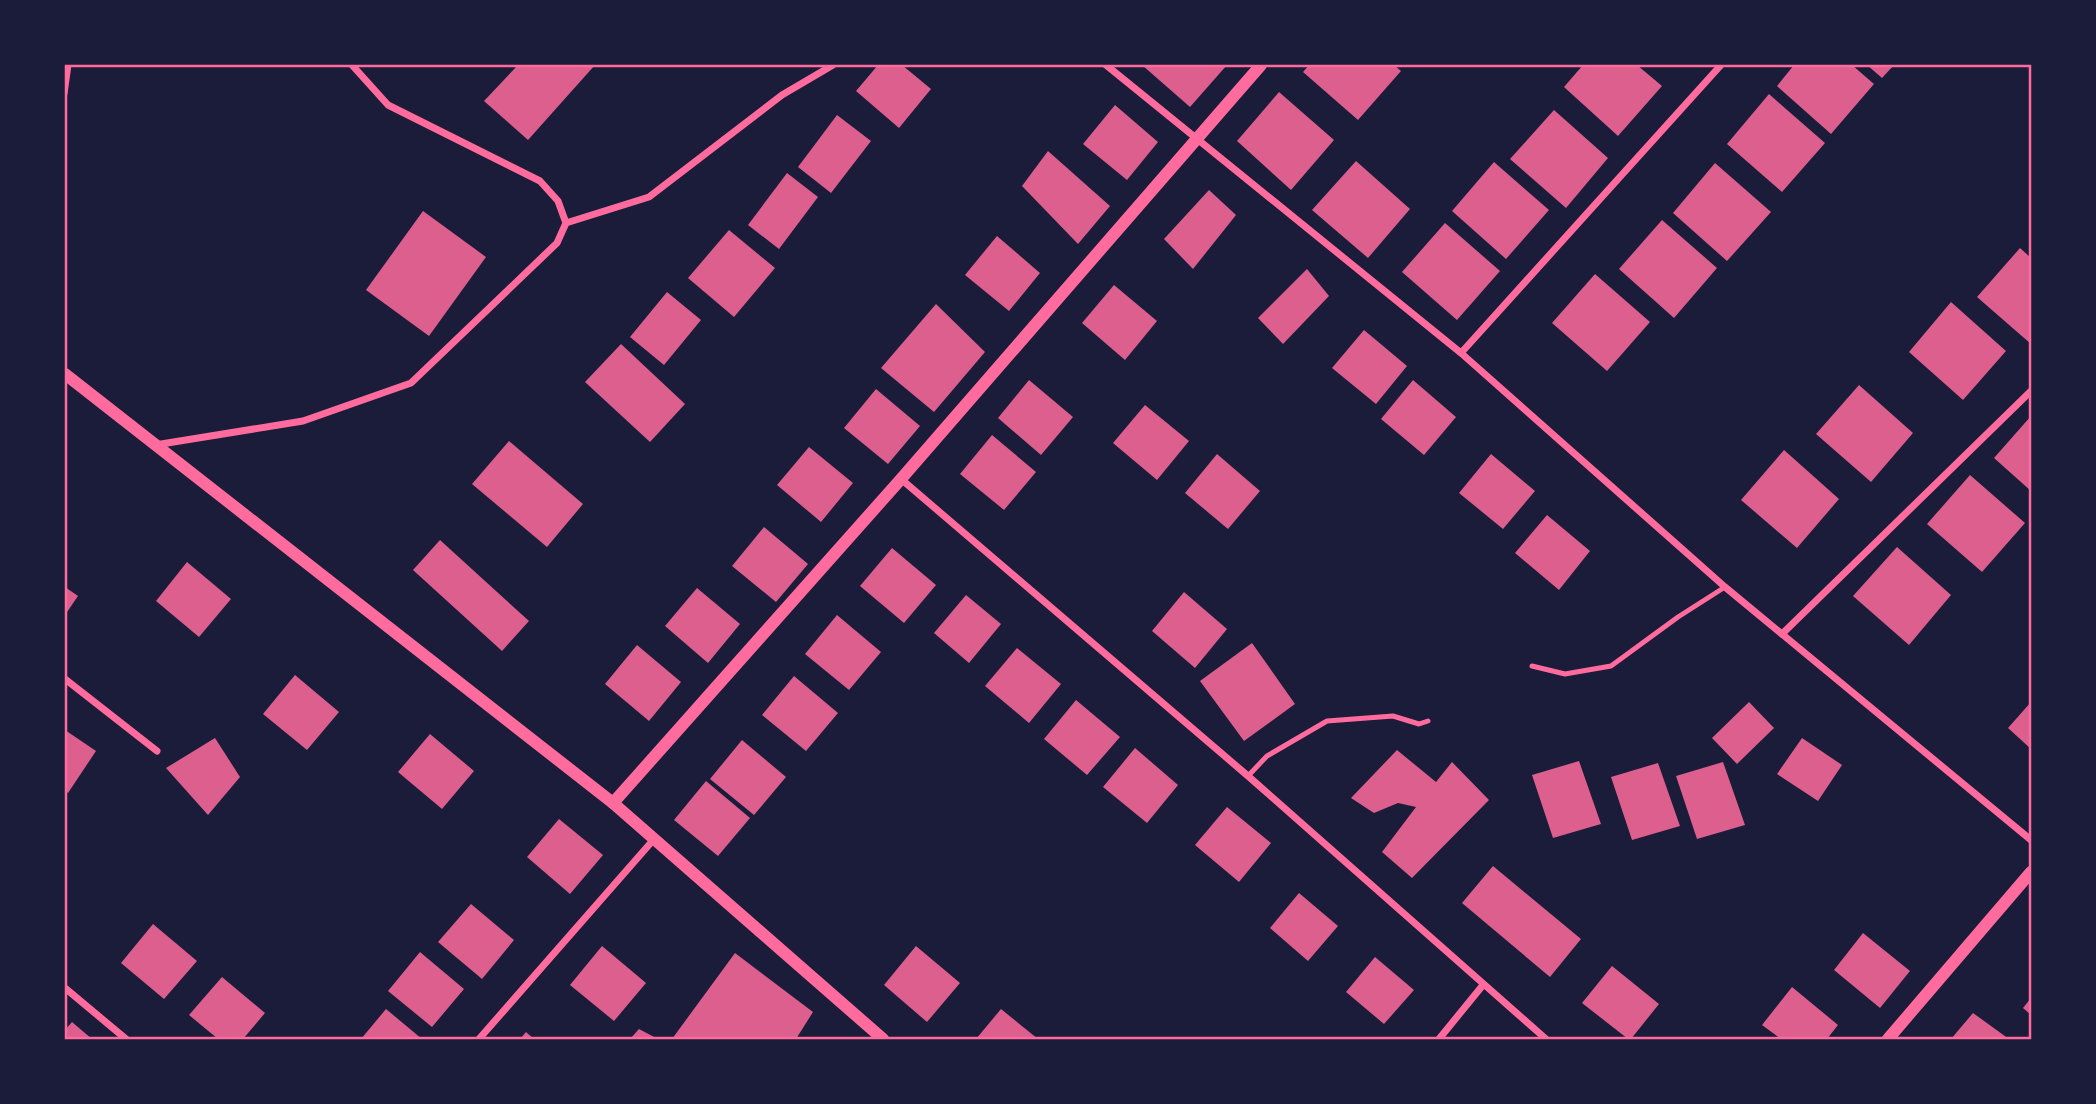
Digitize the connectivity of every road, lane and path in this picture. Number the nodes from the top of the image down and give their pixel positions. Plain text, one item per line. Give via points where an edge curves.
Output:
1 (69, 65) edge
2 (352, 65) edge
3 (833, 65) edge
4 (1106, 65) edge
5 (1261, 65) edge
6 (1721, 65) edge
7 (65, 94) edge
8 (1197, 137) junction
9 (566, 223) junction
10 (1461, 353) junction
11 (65, 374) edge
12 (2031, 391) edge
13 (154, 446) junction
14 (901, 479) junction
15 (1725, 587) junction
16 (1782, 634) junction
17 (1532, 666) dead end
18 (65, 679) edge
19 (1428, 721) dead end
20 (157, 751) dead end
21 (1248, 776) junction
22 (614, 803) junction
23 (655, 838) junction
24 (2031, 839) edge
25 (2031, 872) edge
26 (1483, 985) junction
27 (65, 988) edge
28 (126, 1039) edge
29 (479, 1039) edge
30 (883, 1039) edge
31 (1439, 1039) edge
32 (1546, 1039) edge
33 (1888, 1039) edge

1 - 7 lane
2 - 9 street via 388,105 540,181 558,201
3 - 9 street via 782,95 649,197
4 - 8 street
5 - 8 street
6 - 10 street
8 - 10 street
8 - 14 street
9 - 13 street via 557,243 411,383 303,421
10 - 15 street
11 - 13 street
12 - 16 street
13 - 22 street
14 - 21 street
14 - 22 street
15 - 16 street
15 - 17 lane via 1611,666 1565,674
16 - 24 street
18 - 20 street
19 - 21 lane via 1419,724 1393,716 1327,721 1268,756
21 - 26 street
22 - 23 street
23 - 29 street
23 - 30 street
25 - 33 street
26 - 31 street
26 - 32 street
27 - 28 street

